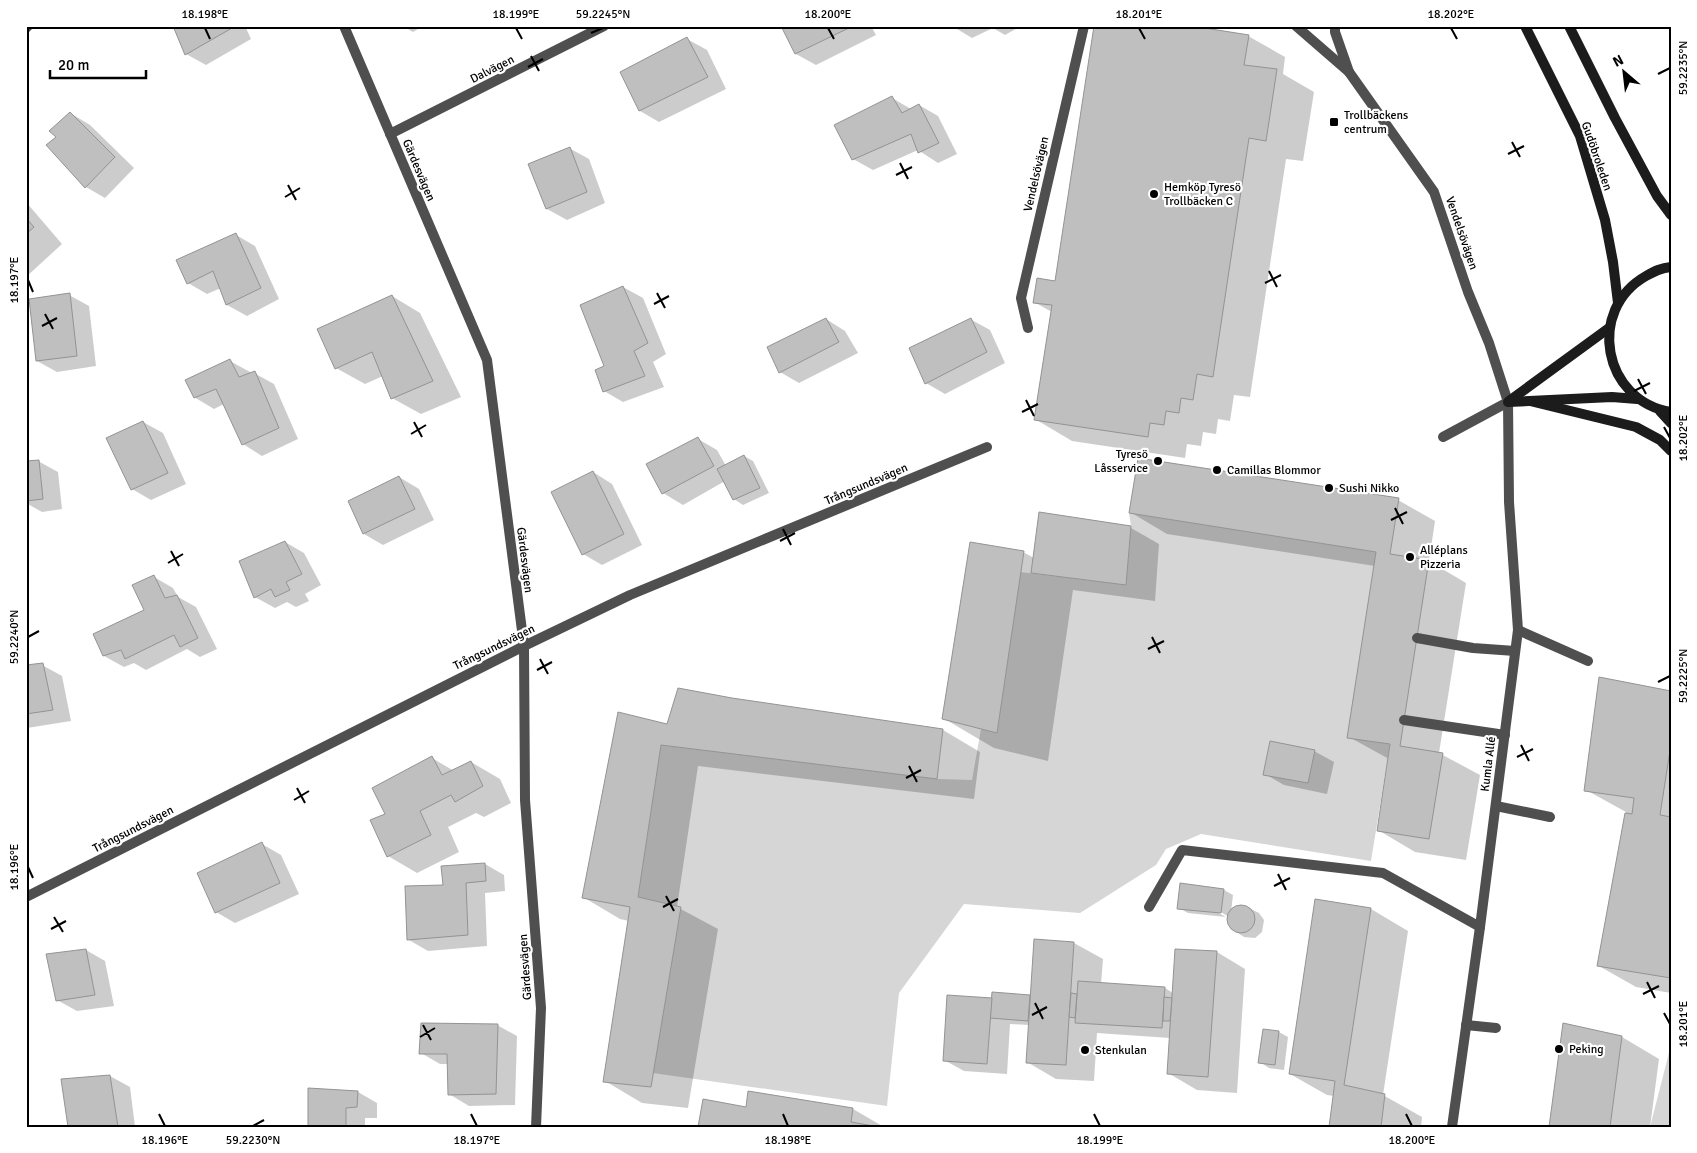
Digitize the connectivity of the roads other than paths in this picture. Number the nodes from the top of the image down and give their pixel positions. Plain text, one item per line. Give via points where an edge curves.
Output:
1 (344, 26) edge
2 (604, 26) edge
3 (1084, 26) edge
4 (1296, 26) edge
5 (1334, 26) edge
6 (1525, 26) edge
7 (1569, 26) edge
8 (1349, 72) junction
9 (390, 134) junction
10 (1671, 215) edge
11 (1671, 267) edge
12 (1618, 303) junction
13 (1028, 328) dead end
14 (1609, 328) junction
15 (1637, 398) junction
16 (1530, 401) junction
17 (1508, 402) junction
18 (1660, 411) junction
19 (1671, 412) edge
20 (1671, 423) edge
21 (1443, 437) dead end
22 (987, 447) dead end
23 (1671, 451) edge
24 (1518, 630) junction
25 (1417, 638) dead end
26 (524, 646) junction
27 (1515, 651) junction
28 (1588, 661) dead end
29 (1404, 720) dead end
30 (1505, 735) junction
31 (1496, 806) junction
32 (1550, 817) dead end
33 (26, 897) edge
34 (1149, 907) dead end
35 (1480, 928) junction
36 (1466, 1025) junction
37 (1496, 1028) dead end
38 (536, 1127) edge
39 (1452, 1127) edge

1 - 9 street, Gärdesvägen
2 - 9 street, Dalvägen
3 - 13 street, Vendelsövägen via 1021,298
4 - 8 street, Vendelsövägen
5 - 8 street
6 - 12 main road, Gudöbroleden via 1580,136 1605,220
7 - 10 main road via 1657,196
8 - 17 street, Vendelsövägen via 1434,192
9 - 26 street, Gärdesvägen via 487,360
11 - 12 main road, Gudöbroleden via 1659,268 1634,282
12 - 14 main road, Gudöbroleden
14 - 15 main road, Gudöbroleden via 1614,368 1623,384
14 - 17 main road
15 - 16 main road
15 - 18 main road, Gudöbroleden
16 - 17 main road
16 - 23 main road via 1636,427 1660,440
17 - 21 street
17 - 24 street, Kumla Allé via 1509,502
18 - 19 main road, Gudöbroleden
18 - 20 main road, Gudöbroleden
22 - 26 street, Trångsundsvägen via 630,595
24 - 27 street, Kumla Allé
24 - 28 street
25 - 27 street via 1473,648
26 - 33 street, Trångsundsvägen
26 - 38 street, Gärdesvägen via 525,800 541,1008
27 - 30 street, Kumla Allé
29 - 30 street
30 - 31 street, Kumla Allé
31 - 32 street
31 - 35 street, Kumla Allé
34 - 35 street via 1182,850 1383,873
35 - 36 street, Kumla Allé
36 - 37 street
36 - 39 street, Kumla Allé

